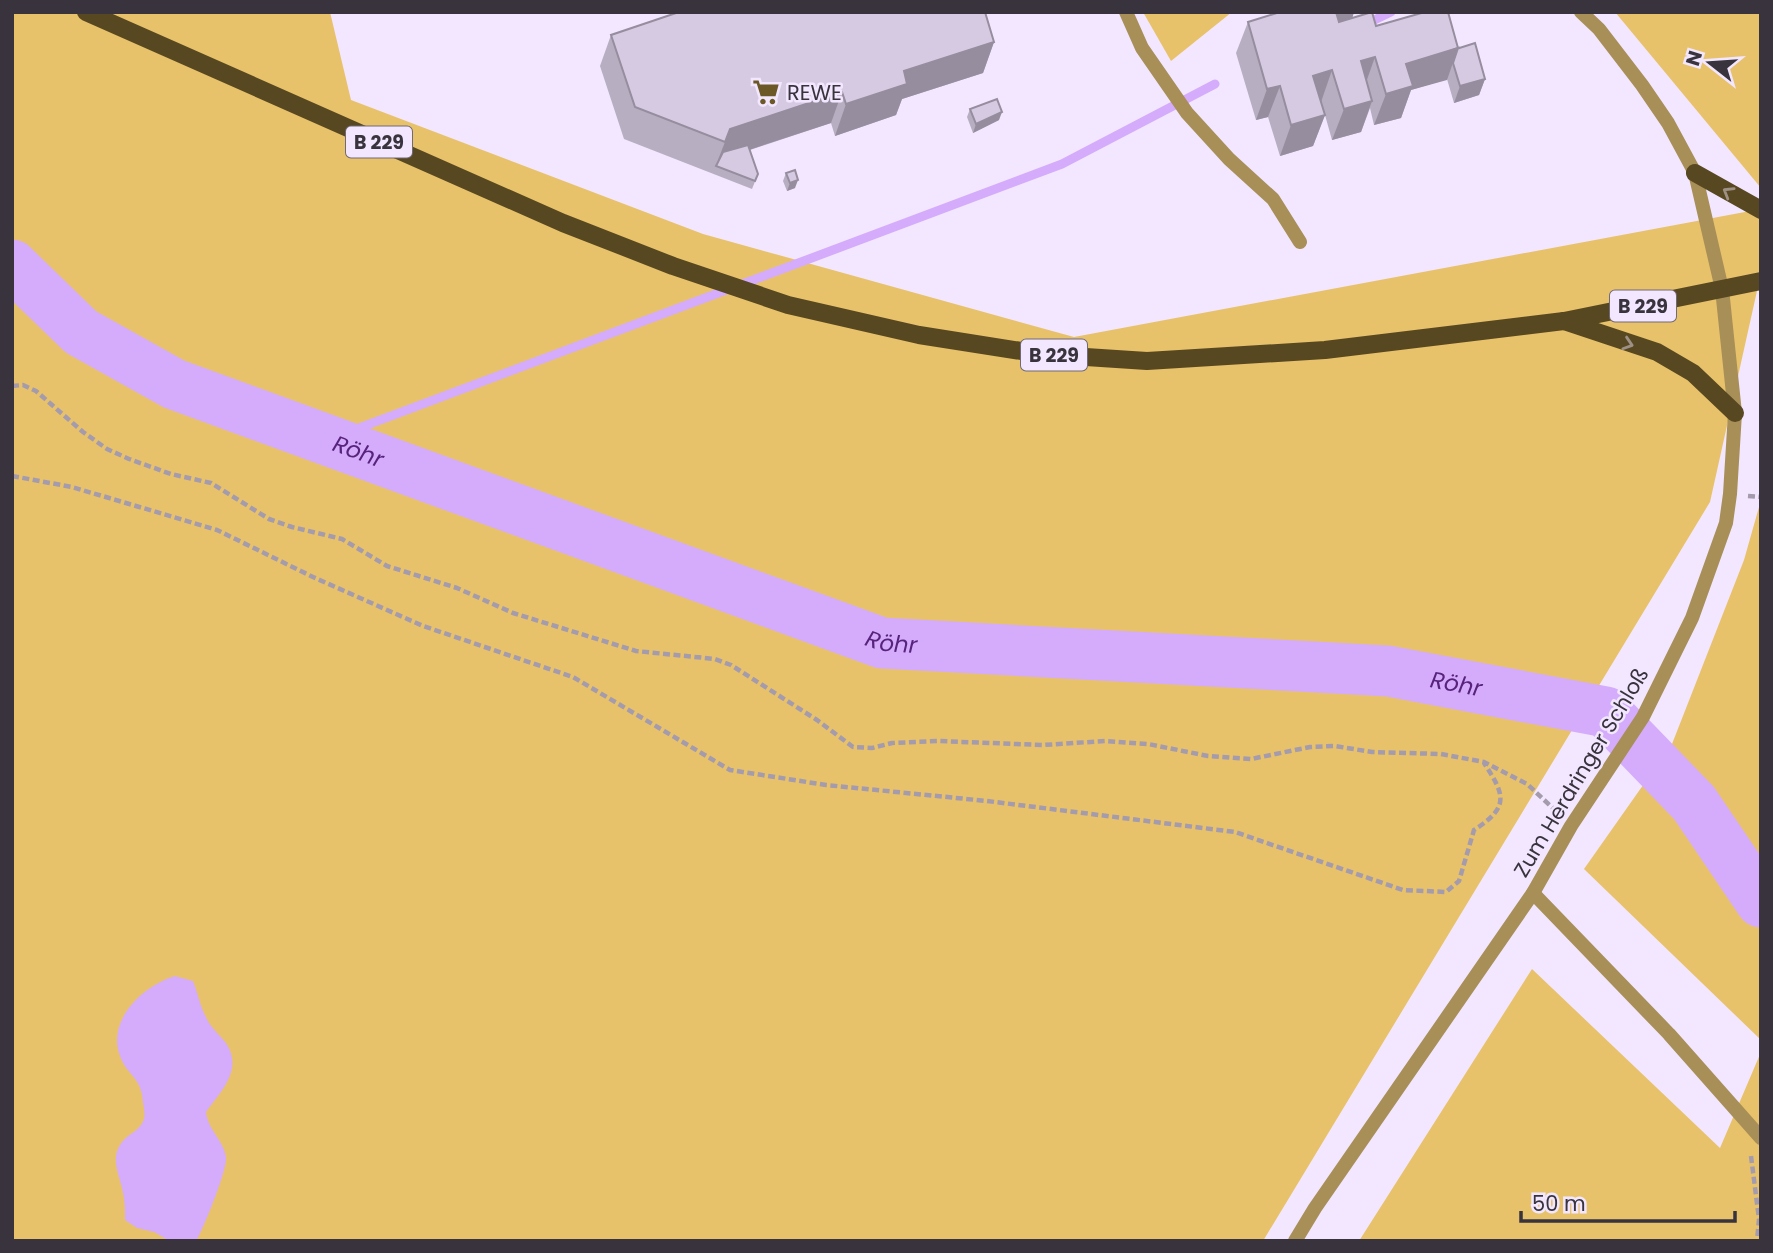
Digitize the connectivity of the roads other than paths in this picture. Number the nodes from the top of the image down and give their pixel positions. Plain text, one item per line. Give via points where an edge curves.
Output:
1 (86, 12) edge
2 (1126, 12) edge
3 (1581, 12) edge
4 (1695, 173) junction
5 (1761, 210) edge
6 (1300, 242) dead end
7 (1761, 281) edge
8 (1722, 289) junction
9 (1564, 321) junction
10 (1735, 413) junction
11 (1533, 893) junction
12 (1761, 1138) edge
13 (1295, 1241) edge

1 - 9 main road, B 229 via 563,223 673,266 788,305 919,335 1040,354 1147,361 1325,350
2 - 6 street via 1142,48 1187,113 1273,199
3 - 4 street, Zum Herdringer Schloß via 1642,85
5 -> 4 main road
4 - 8 street, Zum Herdringer Schloß
7 - 8 main road, B 229
8 - 9 main road, B 229
8 - 10 street, Zum Herdringer Schloß
9 -> 10 main road via 1657,352 1693,373
10 - 11 street, Zum Herdringer Schloß via 1726,523 1692,618 1643,717
11 - 12 street via 1669,1034
11 - 13 street, Zum Herdringer Schloß

